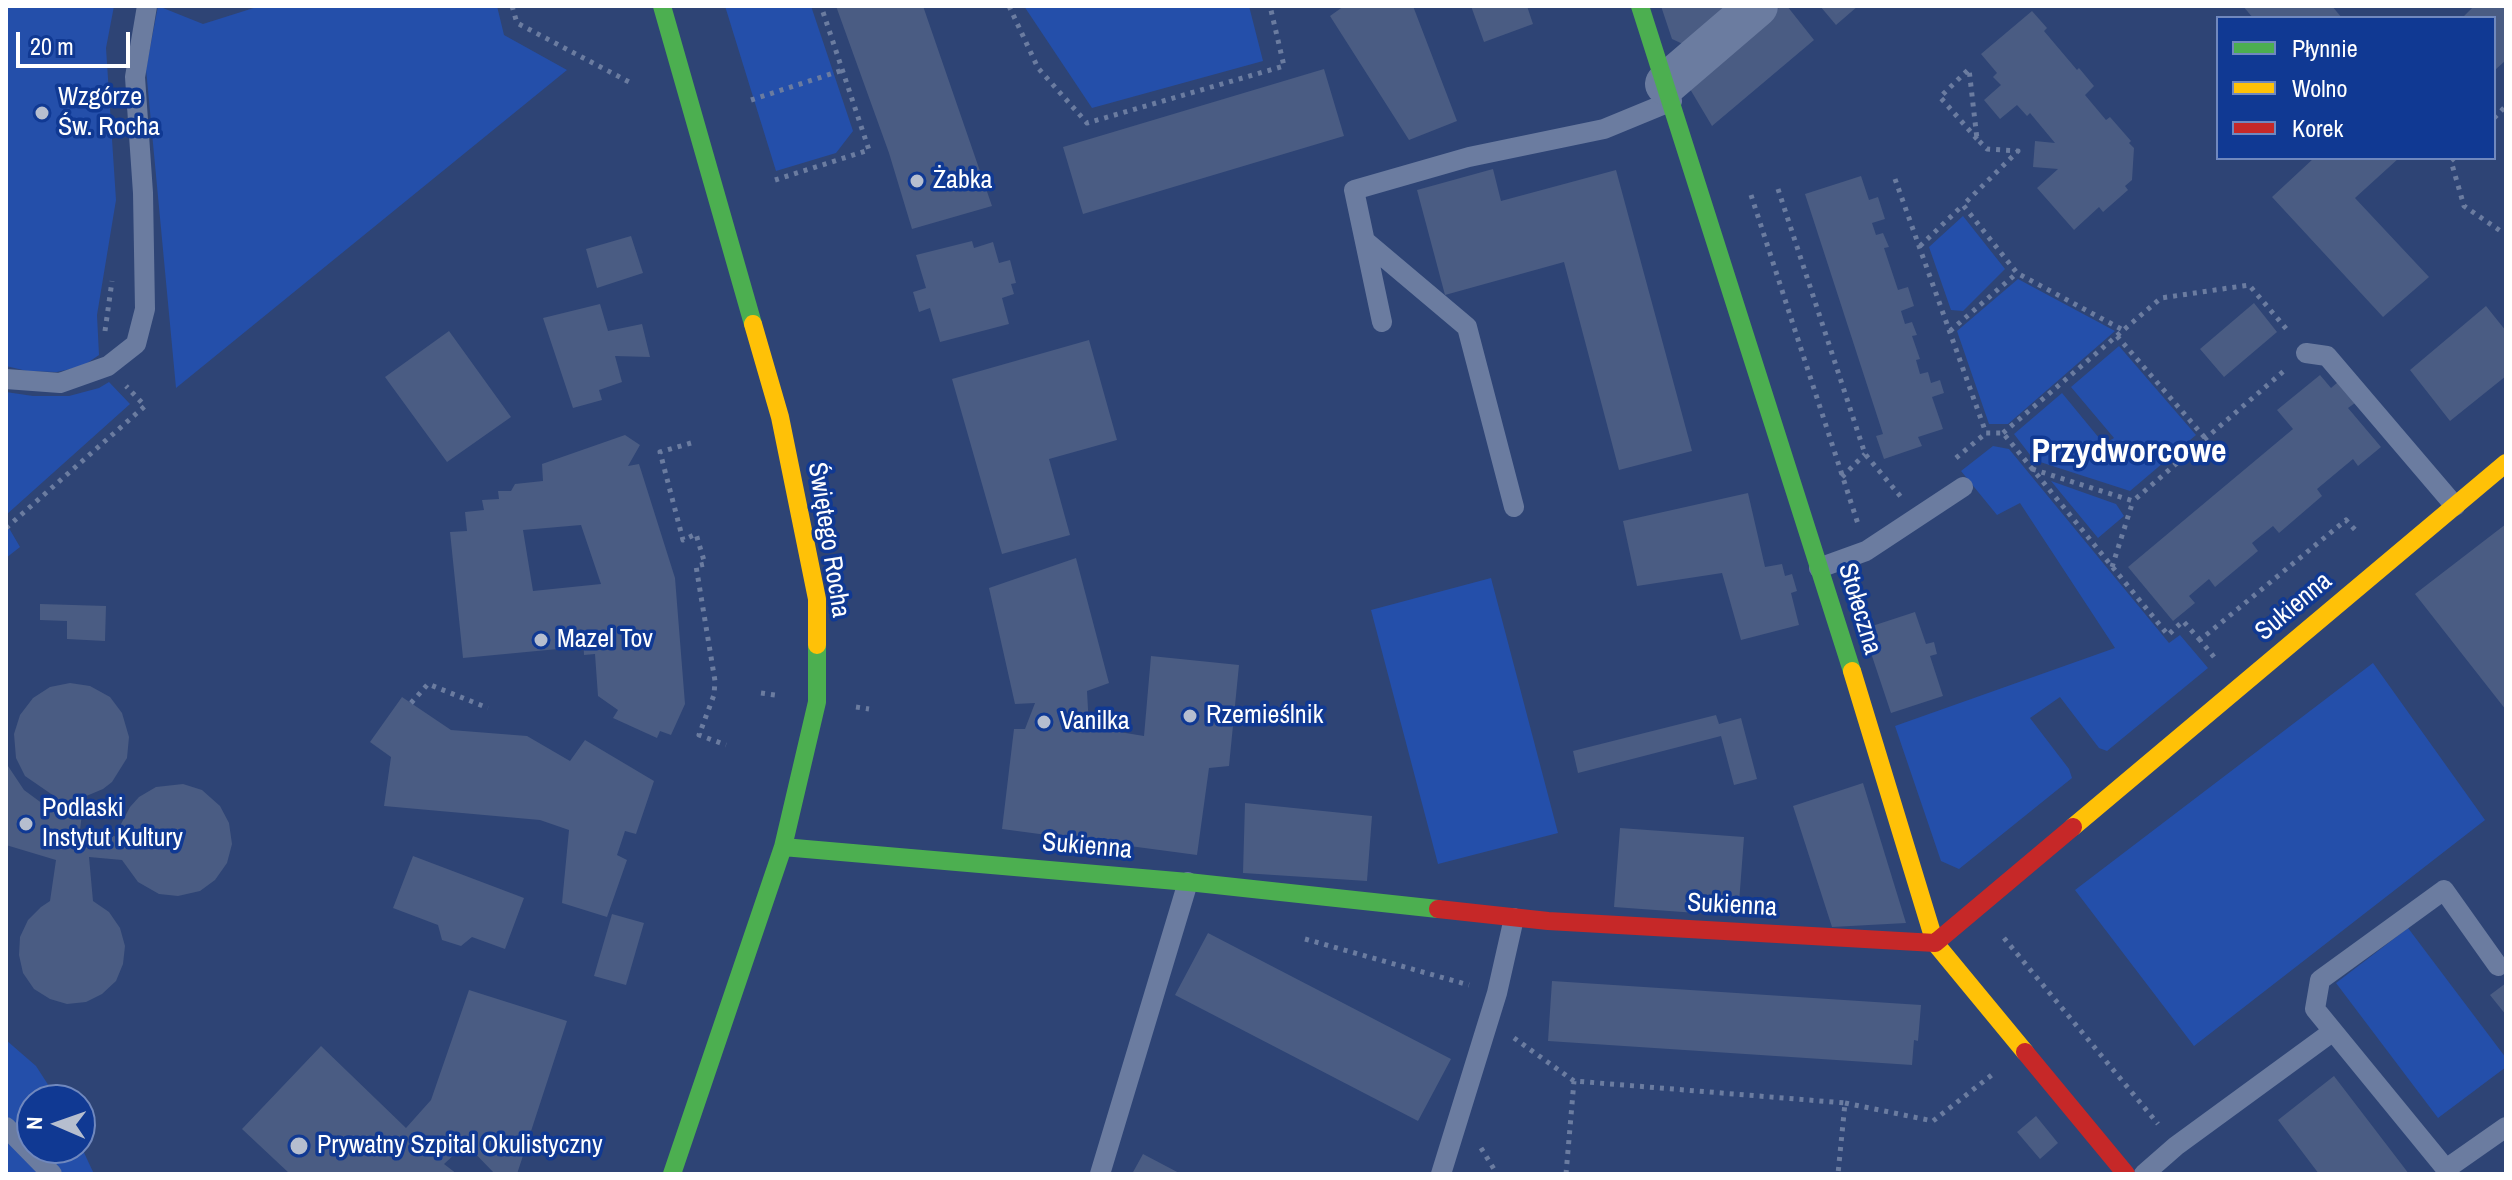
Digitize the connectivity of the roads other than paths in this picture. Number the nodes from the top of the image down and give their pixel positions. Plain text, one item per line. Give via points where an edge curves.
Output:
1 (147, 6) edge
2 (662, 6) edge
3 (1640, 6) edge
4 (1757, 6) edge
5 (1669, 92) junction
6 (1365, 241) junction
7 (1382, 322) dead end
8 (2306, 353) road end
9 (6, 379) edge
10 (2506, 463) edge
11 (1963, 487) dead end
12 (2455, 506) junction
13 (1514, 507) dead end
14 (1819, 568) junction
15 (783, 847) junction
16 (1188, 882) junction
17 (1514, 918) junction
18 (1935, 943) junction
19 (2498, 966) dead end
20 (2332, 1032) junction
21 (6, 1127) edge
22 (2506, 1127) edge
23 (52, 1174) edge
24 (672, 1174) edge
25 (1100, 1174) edge
26 (1441, 1174) edge
27 (2126, 1174) edge
28 (2144, 1174) edge

1 - 9 lane via 135,77 145,309 136,344 108,366 60,383
2 - 15 street, Świętego Rocha via 777,406 817,599 817,702
3 - 5 street, Stołeczna
4 - 5 street
5 - 6 lane via 1604,129 1469,157 1354,190
5 - 14 street, Stołeczna
6 - 7 lane
6 - 13 lane via 1467,327
8 - 12 lane via 2327,356
10 - 12 street, Sukienna
11 - 14 lane via 1866,551
12 - 18 street, Sukienna
14 - 18 street, Stołeczna
15 - 16 street, Sukienna
15 - 24 street, Świętego Rocha
16 - 17 street, Sukienna
16 - 25 lane
17 - 18 street, Sukienna
17 - 26 lane via 1497,993
18 - 27 street, Stołeczna
19 - 20 lane via 2444,890 2320,980 2315,1009
20 - 22 lane via 2446,1169
20 - 28 lane
21 - 23 lane

